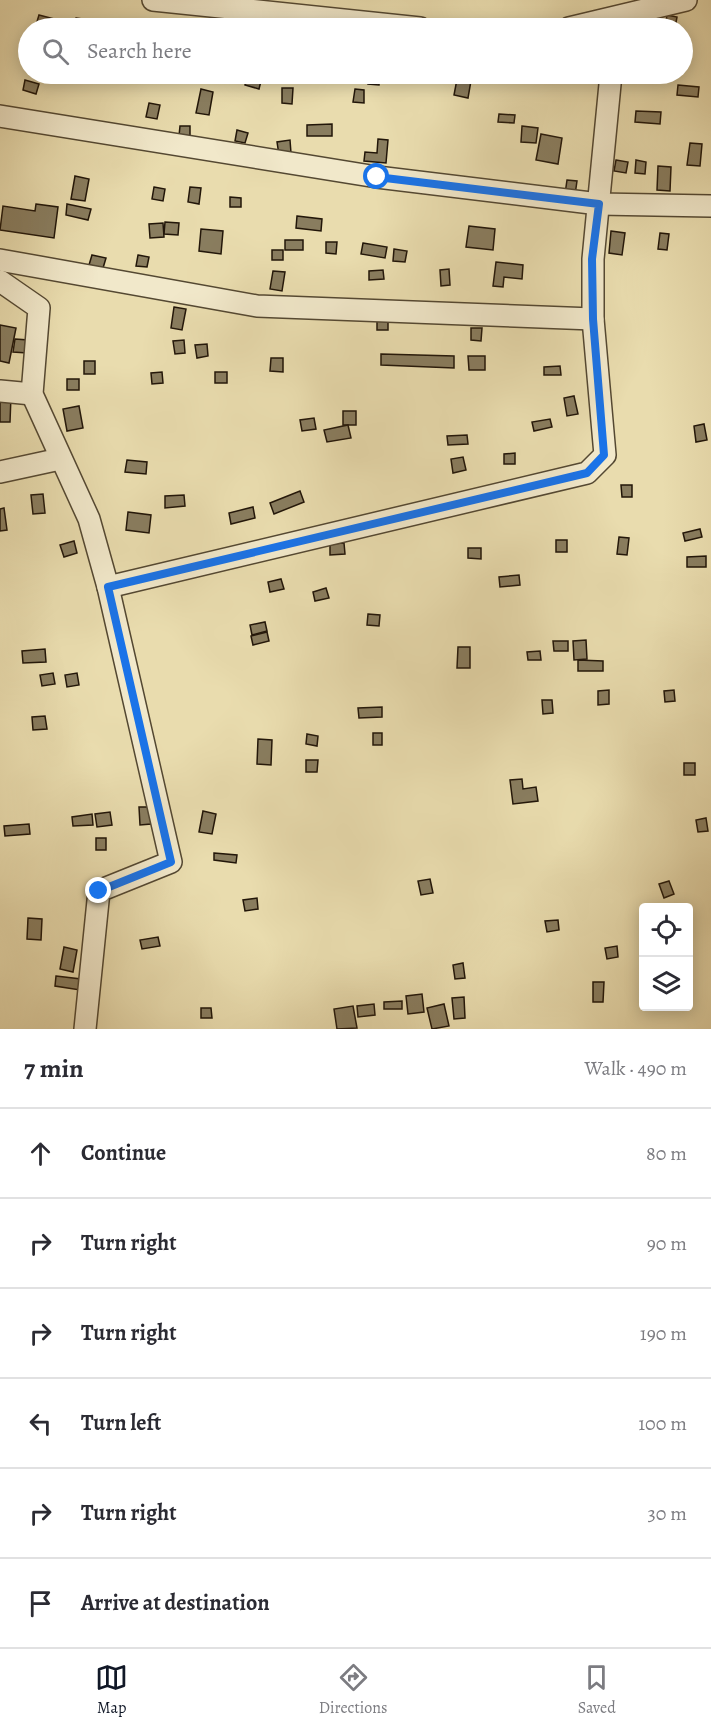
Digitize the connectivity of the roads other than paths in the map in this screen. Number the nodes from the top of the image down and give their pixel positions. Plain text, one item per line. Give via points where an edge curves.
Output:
1 (153, 0) edge
2 (686, 0) edge
3 (317, 9) edge
4 (616, 15) edge
5 (366, 18) edge
6 (610, 84) edge
7 (0, 116) edge
8 (599, 204) junction
9 (711, 206) edge
10 (0, 260) edge
11 (0, 281) edge
12 (593, 319) junction
13 (0, 391) edge
14 (32, 394) junction
15 (60, 459) junction
16 (0, 472) edge
17 (108, 587) junction
18 (85, 1029) edge

1 - 3 street
2 - 4 street
3 - 5 street
6 - 8 street
7 - 8 street via 377,177
8 - 9 street
8 - 12 street via 592,259
10 - 12 street via 256,306
11 - 14 street via 39,308
12 - 17 street via 604,455 587,473
13 - 14 street
14 - 15 street
15 - 16 street
15 - 17 street via 89,519
17 - 18 street via 171,862 99,891

